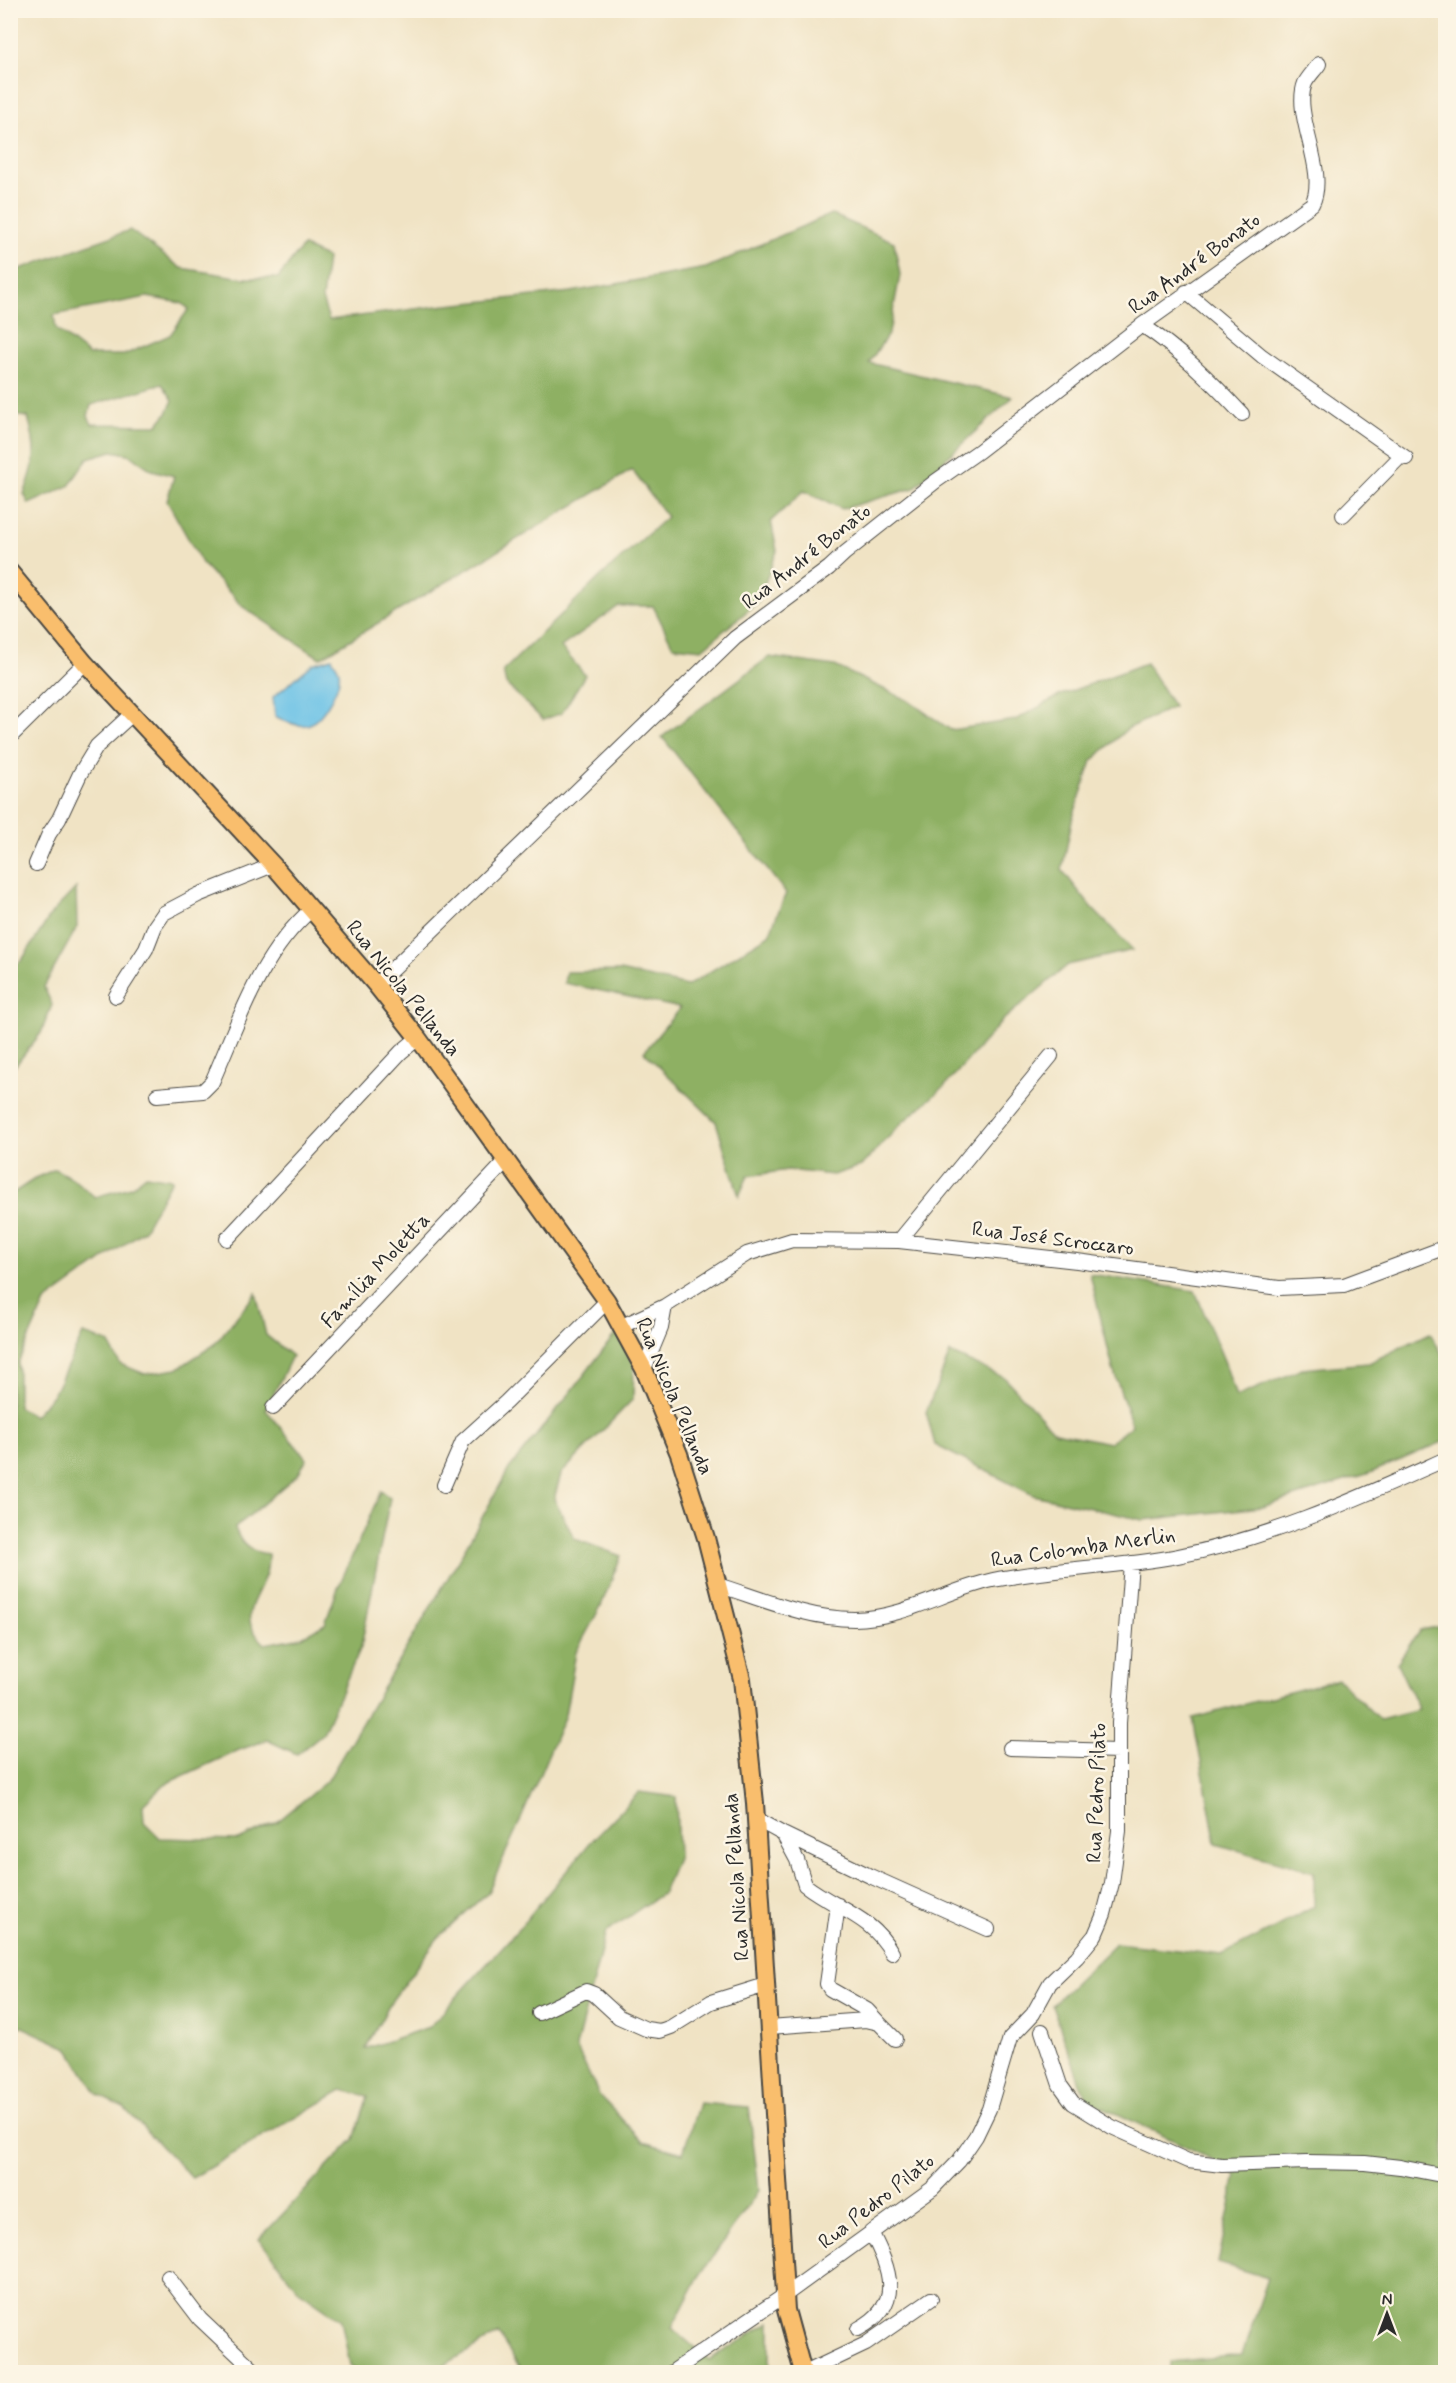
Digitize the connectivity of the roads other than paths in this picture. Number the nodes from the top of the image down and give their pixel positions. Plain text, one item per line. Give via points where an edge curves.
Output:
1 (1319, 64) dead end
2 (1186, 292) junction
3 (1142, 325) junction
4 (1242, 414) dead end
5 (1343, 515) dead end
6 (10, 572) edge
7 (84, 663) junction
8 (132, 714) junction
9 (10, 737) edge
10 (36, 864) dead end
11 (273, 865) junction
12 (311, 910) junction
13 (376, 985) junction
14 (116, 996) dead end
15 (418, 1038) junction
16 (1051, 1056) dead end
17 (158, 1095) dead end
18 (507, 1160) junction
19 (227, 1239) dead end
20 (900, 1241) junction
21 (1446, 1247) edge
22 (607, 1301) junction
23 (665, 1306) junction
24 (622, 1326) junction
25 (644, 1369) junction
26 (273, 1408) dead end
27 (1446, 1459) edge
28 (444, 1485) dead end
29 (1131, 1563) junction
30 (718, 1586) junction
31 (1010, 1748) dead end
32 (1119, 1751) junction
33 (756, 1819) junction
34 (783, 1834) junction
35 (838, 1905) junction
36 (988, 1929) dead end
37 (892, 1953) dead end
38 (766, 1985) junction
39 (539, 2013) dead end
40 (879, 2023) junction
41 (769, 2027) junction
42 (1042, 2031) dead end
43 (895, 2039) dead end
44 (1446, 2176) edge
45 (872, 2232) junction
46 (168, 2277) dead end
47 (785, 2295) junction
48 (931, 2299) dead end
49 (858, 2329) dead end
50 (256, 2373) edge
51 (672, 2373) edge
52 (805, 2373) edge

1 - 2 street, Rua André Bonato via 1306,83 1302,100 1318,188 1312,204
2 - 3 street, Rua André Bonato
2 - 5 street via 1262,356 1404,456
3 - 4 street via 1203,374
3 - 13 street, Rua André Bonato via 735,638
6 - 7 main road, Rua Nicola Pellanda
7 - 8 main road, Rua Nicola Pellanda
7 - 9 street
8 - 10 street via 97,746
8 - 11 main road, Rua Nicola Pellanda
11 - 12 main road, Rua Nicola Pellanda
11 - 14 street via 164,913
12 - 13 main road, Rua Nicola Pellanda
12 - 17 street via 274,949 251,991 212,1082 203,1091
13 - 15 main road, Rua Nicola Pellanda
15 - 18 main road, Rua Nicola Pellanda
15 - 19 street
16 - 20 street
18 - 22 main road, Rua Nicola Pellanda
18 - 26 street, Família Moletta
20 - 21 street, Rua José Scroccaro via 1279,1288 1344,1285
20 - 23 street, Rua José Scroccaro via 792,1240 747,1254
22 - 24 main road, Rua Nicola Pellanda
22 - 28 street via 464,1442
23 - 24 street, Rua José Scroccaro
23 - 25 street via 661,1328
24 - 25 main road, Rua Nicola Pellanda
25 - 30 main road, Rua Nicola Pellanda via 679,1454
27 - 29 street, Rua Colomba Merlin via 1273,1531 1206,1550
29 - 30 street, Rua Colomba Merlin via 997,1580 884,1615 854,1619 804,1612
29 - 32 street, Rua Pedro Pilato
30 - 33 main road, Rua Nicola Pellanda via 742,1679
31 - 32 street
32 - 45 street, Rua Pedro Pilato via 1115,1865 1108,1902 1095,1935 1050,1983 1033,2014 1010,2038 989,2109 959,2161 933,2188
33 - 34 street
33 - 38 main road, Rua Nicola Pellanda
34 - 35 street via 804,1886
34 - 36 street
35 - 37 street via 872,1926
35 - 40 street via 827,1984 867,2010
38 - 39 street via 711,2002 660,2031 619,2017 586,1991
38 - 41 main road, Rua Nicola Pellanda
40 - 41 street via 866,2020
40 - 43 street
41 - 47 main road, Rua Nicola Pellanda
42 - 44 street via 1060,2085 1073,2103 1112,2127 1188,2161 1222,2165 1365,2163
45 - 47 street, Rua Pedro Pilato
45 - 49 street via 887,2266 891,2289 882,2310
46 - 50 street via 200,2319
47 - 51 street, Rua Pedro Pilato
47 - 52 main road, Rua Nicola Pellanda
48 - 52 street via 866,2344

